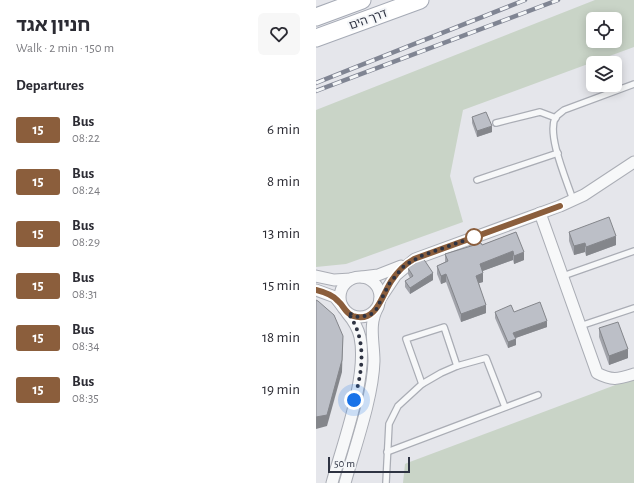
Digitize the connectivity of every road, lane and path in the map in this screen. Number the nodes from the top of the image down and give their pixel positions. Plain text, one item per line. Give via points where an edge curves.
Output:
1 (362, 0) edge
2 (420, 0) edge
3 (316, 17) edge
4 (316, 38) edge
5 (634, 84) edge
6 (556, 118) junction
7 (496, 123) dead end
8 (558, 152) junction
9 (634, 162) edge
10 (477, 180) dead end
11 (573, 200) junction
12 (540, 213) junction
13 (634, 251) edge
14 (409, 262) junction
15 (316, 276) edge
16 (563, 276) junction
17 (356, 278) junction
18 (316, 290) edge
19 (379, 303) junction
20 (345, 309) junction
21 (631, 309) edge
22 (580, 326) junction
23 (457, 366) junction
24 (634, 374) edge
25 (422, 384) junction
26 (538, 395) dead end
27 (505, 407) junction
28 (387, 452) junction
29 (332, 483) edge
30 (345, 483) edge
31 (386, 483) edge

1 - 3 main road, דרך הים
2 - 4 main road, דרך הים
5 - 6 lane via 564,110
6 - 7 lane via 540,112
6 - 8 lane via 553,129
8 - 10 lane
8 - 11 lane
9 - 11 street
11 - 12 street
12 - 14 street
12 - 16 street
13 - 16 lane
14 - 17 street via 383,273
14 - 19 street via 392,279
15 - 17 street via 334,280
16 - 22 street
17 - 19 street via 369,279 376,284 380,291
17 - 20 street via 345,284 340,292
18 - 20 street via 335,297
19 - 20 street via 372,314 364,317 355,317
19 - 30 street via 372,321 372,383
20 - 29 street via 360,336 361,369
21 - 22 lane
22 - 24 street via 597,373 615,380
23 - 25 lane
23 - 25 lane via 444,327 406,339
23 - 27 lane via 486,358
25 - 28 lane via 393,414 389,424
26 - 27 lane
27 - 28 lane
28 - 31 lane

